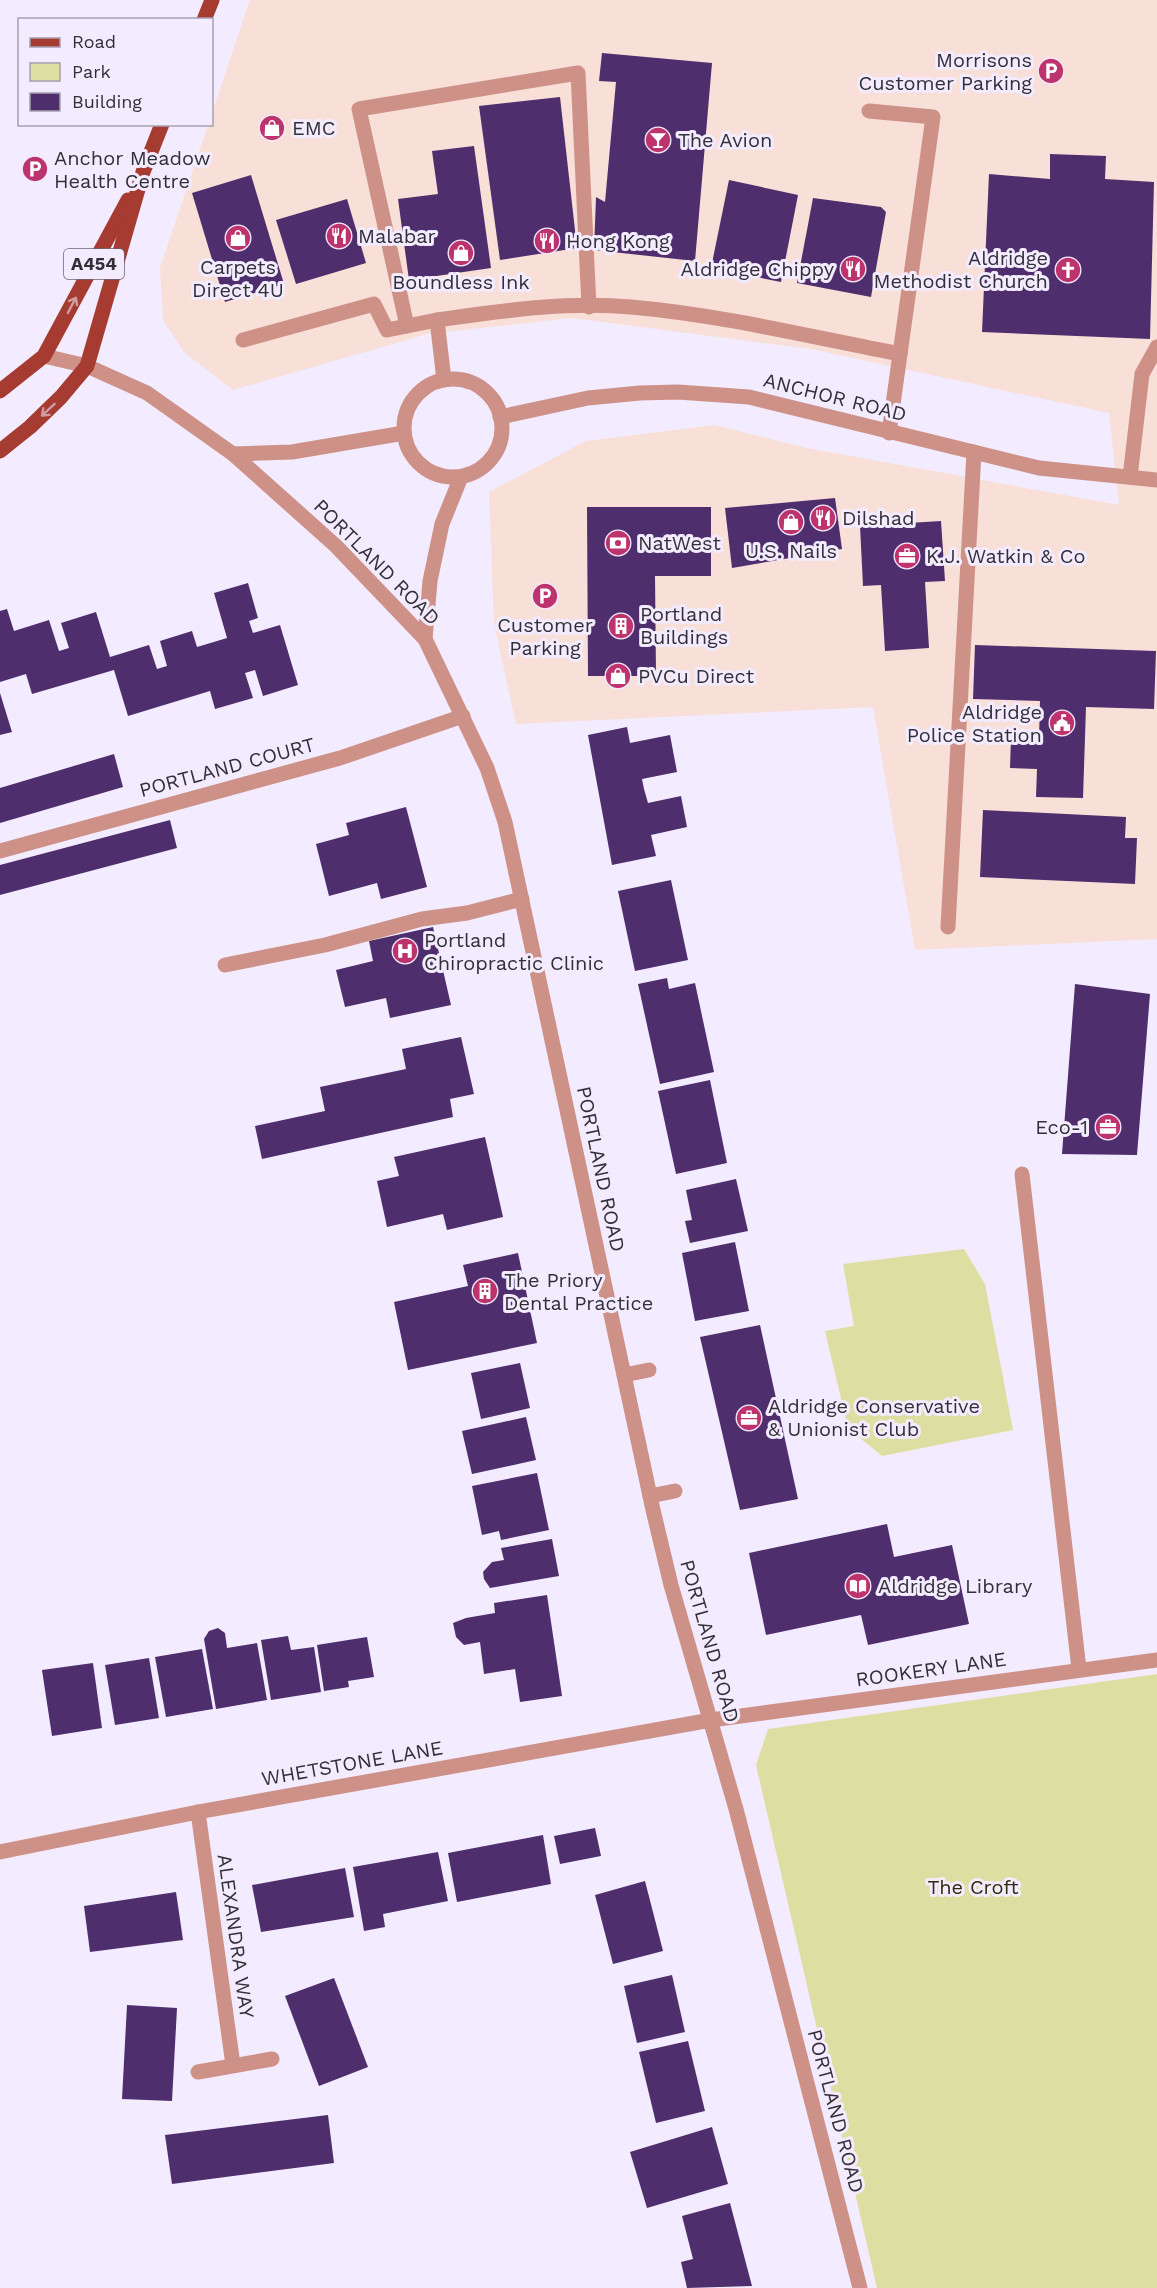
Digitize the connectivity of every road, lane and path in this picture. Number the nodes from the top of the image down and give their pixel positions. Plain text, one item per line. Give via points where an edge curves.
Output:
1 (212, 0) edge
2 (205, 18) edge
3 (869, 111) dead end
4 (161, 126) edge
5 (143, 172) junction
6 (589, 307) junction
7 (437, 320) junction
8 (407, 326) junction
9 (243, 340) dead end
10 (1157, 347) edge
11 (900, 354) junction
12 (44, 356) junction
13 (87, 366) junction
14 (444, 380) junction
15 (0, 391) edge
16 (501, 417) junction
17 (404, 433) junction
18 (889, 433) junction
19 (0, 451) edge
20 (974, 453) junction
21 (233, 454) junction
22 (461, 477) junction
23 (1130, 477) junction
24 (1157, 480) edge
25 (425, 639) junction
26 (463, 716) junction
27 (0, 851) edge
28 (522, 899) junction
29 (948, 927) dead end
30 (225, 965) dead end
31 (1022, 1174) dead end
32 (649, 1370) dead end
33 (624, 1375) junction
34 (675, 1491) dead end
35 (650, 1496) junction
36 (1157, 1660) edge
37 (1079, 1669) junction
38 (711, 1720) junction
39 (198, 1812) junction
40 (0, 1852) edge
41 (272, 2059) dead end
42 (233, 2065) junction
43 (198, 2072) dead end
44 (860, 2288) edge

1 - 2 main road
3 - 11 street via 933,117
4 - 5 main road, A454
12 -> 5 main road, A454
5 - 13 main road, A454
6 - 7 street via 532,307
6 - 8 street via 578,74 359,109
6 - 11 street via 630,307 718,318
7 - 8 street
7 - 14 street
8 - 9 street via 387,330 374,304
10 - 23 street via 1142,374
11 - 18 street
12 - 13 street, PORTLAND ROAD
12 - 15 main road, A454
13 -> 19 main road, A454 via 61,397
13 - 21 street, PORTLAND ROAD via 147,393
14 - 16 street via 477,386 491,399
14 - 17 street via 415,396 406,411
16 - 18 street, ANCHOR ROAD via 588,398 678,392 749,397
16 - 22 street via 500,441 493,457 477,471
17 - 21 street via 292,452
17 - 22 street via 412,456 424,468 447,477
18 - 20 street, ANCHOR ROAD
20 - 23 street, ANCHOR ROAD via 1039,468
20 - 29 street
21 - 25 street, PORTLAND ROAD via 336,546
22 - 25 street via 442,524 430,581
23 - 24 street, ANCHOR ROAD
25 - 26 street, PORTLAND ROAD
26 - 27 street, PORTLAND COURT via 340,758
26 - 28 street, PORTLAND ROAD via 487,768 505,822
28 - 30 street
28 - 33 street, PORTLAND ROAD
31 - 37 street
32 - 33 street
33 - 35 street, PORTLAND ROAD
34 - 35 street
35 - 38 street, PORTLAND ROAD
36 - 37 street, ROOKERY LANE
37 - 38 street, ROOKERY LANE
38 - 39 street, WHETSTONE LANE
38 - 44 street, PORTLAND ROAD
39 - 40 street, WHETSTONE LANE
39 - 42 street, ALEXANDRA WAY
41 - 42 street
42 - 43 street

